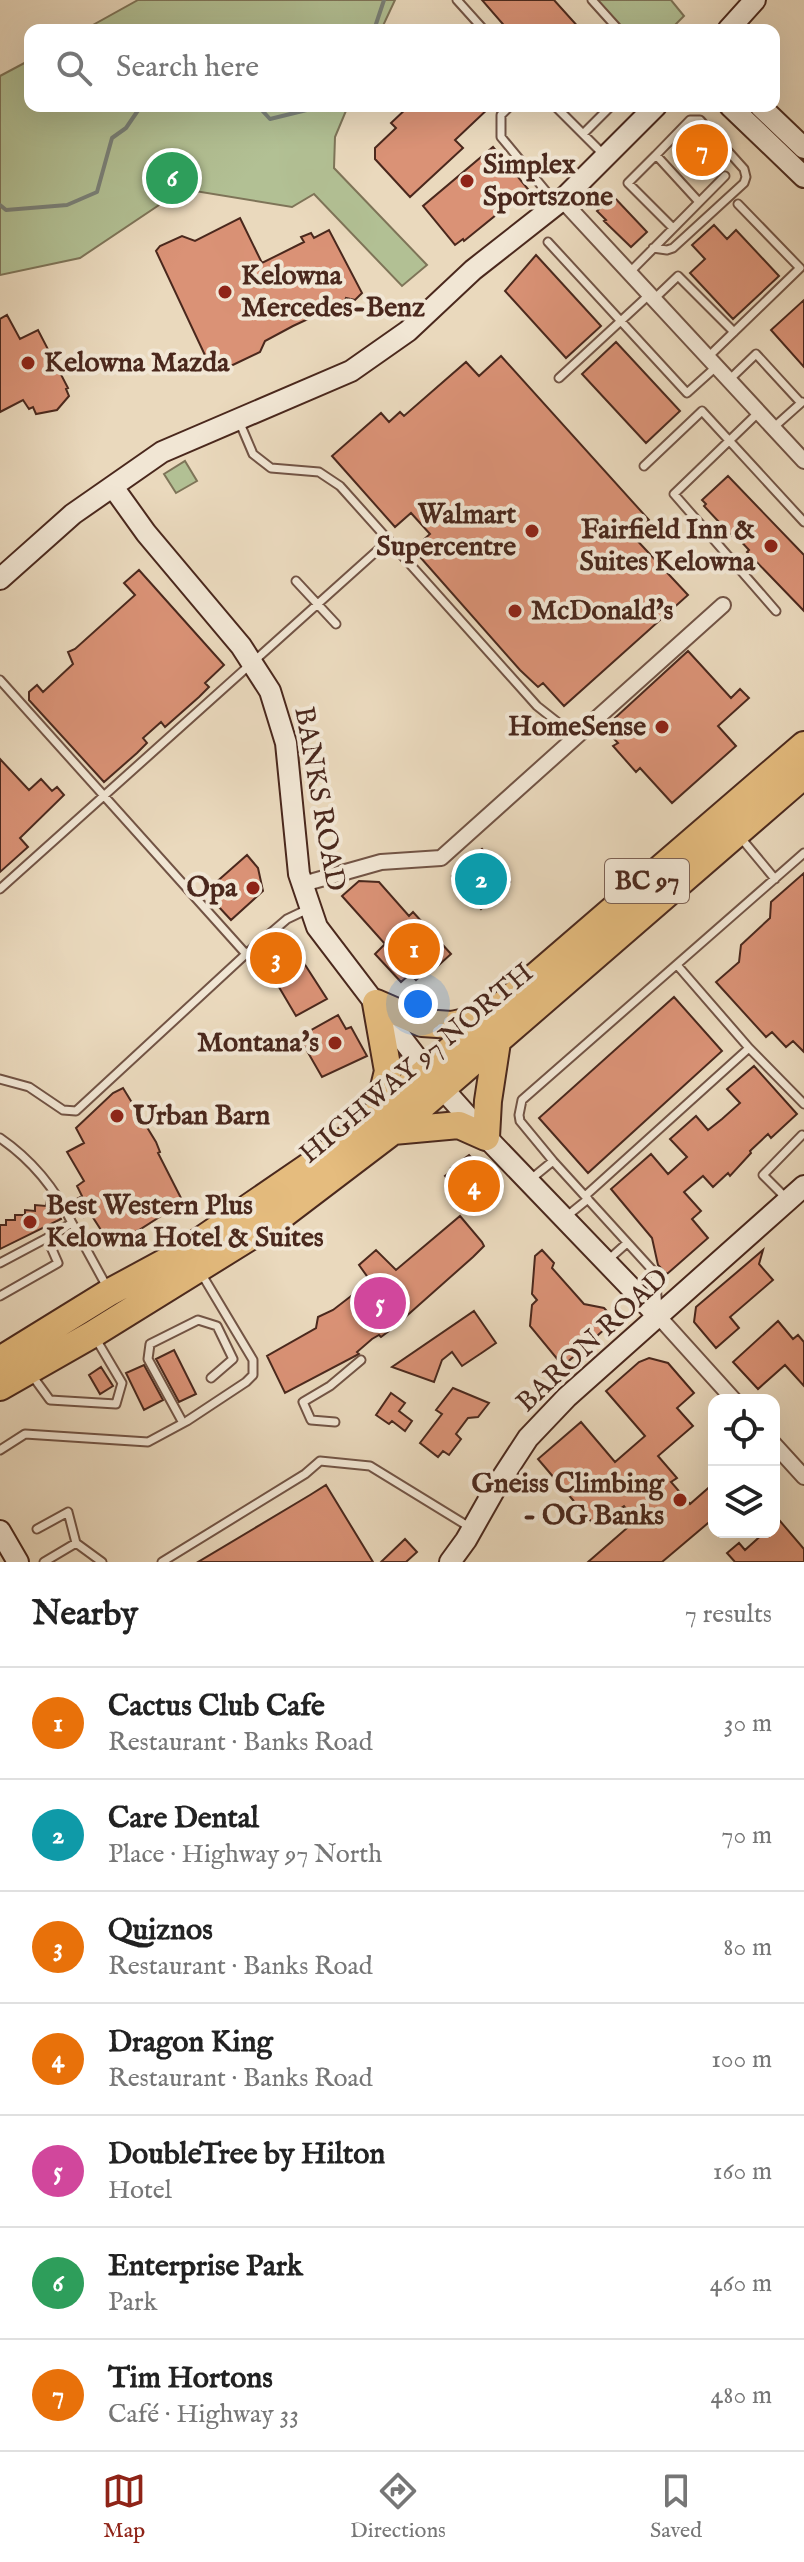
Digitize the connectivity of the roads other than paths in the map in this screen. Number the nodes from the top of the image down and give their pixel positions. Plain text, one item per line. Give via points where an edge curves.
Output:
1 (457, 0) edge
2 (592, 0) edge
3 (755, 0) edge
4 (479, 24) edge
5 (614, 24) edge
6 (733, 24) edge
7 (504, 112) edge
8 (561, 112) edge
9 (605, 112) edge
10 (650, 112) edge
11 (736, 112) edge
12 (766, 112) edge
13 (583, 134) junction
14 (804, 148) edge
15 (656, 155) junction
16 (605, 156) junction
17 (725, 176) dead end
18 (804, 177) edge
19 (559, 202) junction
20 (699, 202) junction
21 (738, 204) dead end
22 (673, 228) junction
23 (548, 242) dead end
24 (653, 248) junction
25 (630, 272) junction
26 (652, 296) junction
27 (621, 321) junction
28 (734, 332) junction
29 (712, 362) junction
30 (559, 378) dead end
31 (729, 380) junction
32 (803, 402) edge
33 (759, 412) junction
34 (239, 419) junction
35 (773, 428) junction
36 (730, 441) junction
37 (804, 461) edge
38 (644, 466) dead end
39 (113, 487) junction
40 (804, 522) edge
41 (389, 540) junction
42 (0, 579) edge
43 (296, 581) dead end
44 (317, 604) junction
45 (723, 605) dead end
46 (776, 611) dead end
47 (336, 624) dead end
48 (252, 661) junction
49 (0, 680) edge
50 (576, 736) junction
51 (804, 745) edge
52 (804, 775) edge
53 (103, 795) junction
54 (737, 833) junction
55 (804, 853) edge
56 (775, 879) junction
57 (303, 884) junction
58 (0, 889) edge
59 (311, 908) junction
60 (246, 954) junction
61 (677, 965) junction
62 (376, 1003) junction
63 (493, 1029) junction
64 (749, 1048) junction
65 (0, 1079) edge
66 (434, 1079) junction
67 (804, 1104) edge
68 (386, 1122) junction
69 (803, 1135) edge
70 (486, 1137) junction
71 (0, 1138) edge
72 (553, 1161) junction
73 (529, 1181) junction
74 (804, 1186) edge
75 (586, 1197) junction
76 (788, 1200) junction
77 (565, 1217) junction
78 (72, 1223) junction
79 (47, 1238) junction
80 (627, 1243) junction
81 (606, 1261) junction
82 (0, 1263) edge
83 (198, 1268) junction
84 (110, 1292) junction
85 (0, 1296) edge
86 (659, 1317) junction
87 (93, 1334) junction
88 (0, 1360) edge
89 (361, 1360) dead end
90 (28, 1371) junction
91 (211, 1378) dead end
92 (0, 1387) edge
93 (729, 1394) edge
94 (335, 1422) dead end
95 (183, 1423) junction
96 (0, 1450) edge
97 (780, 1451) edge
98 (804, 1477) edge
99 (37, 1529) dead end
100 (472, 1530) junction
101 (0, 1531) edge
102 (76, 1543) junction
103 (18, 1562) edge
104 (44, 1562) edge
105 (102, 1562) edge
106 (162, 1562) edge
107 (450, 1562) edge

1 - 4 lane
2 - 5 lane
3 - 6 street
7 - 19 lane via 501,137
8 - 13 lane
9 - 13 lane
10 - 16 street
11 - 18 street
12 - 14 street
13 - 16 lane
15 - 20 lane
15 - 22 lane via 628,183
15 - 24 lane via 690,120 700,120 746,177 673,248
16 - 19 street
17 - 20 lane
19 - 25 street
19 - 34 street via 473,270 408,331 351,371
20 - 22 lane
21 - 28 lane via 800,268
22 - 24 lane
23 - 27 lane
24 - 25 lane
25 - 26 street
26 - 27 lane
26 - 28 lane via 678,276
26 - 29 street
27 - 29 lane via 687,393
27 - 30 lane
28 - 29 lane
29 - 31 street
31 - 32 lane via 756,354
31 - 33 street
32 - 35 lane
33 - 35 street
33 - 36 lane
34 - 39 street via 162,452
34 - 41 lane via 253,454 271,468 319,472 340,486
35 - 37 street
36 - 38 lane via 702,411
36 - 40 lane
36 - 46 lane via 674,494
39 - 42 street via 73,514
39 - 48 street, BANKS ROAD
41 - 44 lane
41 - 50 lane via 537,706
43 - 44 lane
44 - 47 lane
44 - 48 lane
45 - 50 street
48 - 53 lane
48 - 57 street, BANKS ROAD via 270,691 286,743
49 - 53 lane
50 - 57 street via 441,858 381,862
51 - 63 highway, HIGHWAY 97 NORTH / BC 97
52 - 54 highway, HIGHWAY 97 NORTH / BC 97
53 - 58 lane
53 - 60 lane
54 - 56 lane
54 - 63 highway, HIGHWAY 97 NORTH / BC 97
55 - 56 lane
56 - 61 lane
57 - 59 street, BANKS ROAD
59 - 60 lane via 287,919
59 - 62 street, BANKS ROAD via 317,927
60 - 65 lane via 76,1111 63,1110 29,1087
61 - 64 lane
61 - 72 lane via 522,1100 520,1121
62 - 63 highway via 422,1023
62 - 66 street, BANKS ROAD
62 - 68 highway via 388,1071
63 - 66 highway, HIGHWAY 97 NORTH / BC 97
63 - 70 highway
64 - 67 lane
64 - 75 lane
66 - 68 highway, HIGHWAY 97 NORTH / BC 97
66 - 70 street, BANKS ROAD
68 - 70 highway via 459,1125
68 - 83 highway, HIGHWAY 97 NORTH / BC 97 via 272,1223
68 - 84 highway, HIGHWAY 97 NORTH / BC 97 via 340,1145 184,1252
69 - 76 lane via 763,1175
70 - 73 street, BANKS ROAD
71 - 78 lane via 37,1168
72 - 73 lane
72 - 75 lane
73 - 77 street, BANKS ROAD
74 - 76 street, BARON ROAD
75 - 77 lane
75 - 80 lane
76 - 86 street, BARON ROAD
77 - 81 street, BANKS ROAD
78 - 79 lane
78 - 84 lane
79 - 82 lane
79 - 85 lane via 58,1263
80 - 81 lane
80 - 86 lane via 655,1273
81 - 86 street, BANKS ROAD
83 - 87 highway, HIGHWAY 97 NORTH / BC 97
83 - 95 lane via 253,1360 253,1375
84 - 88 highway, HIGHWAY 97 NORTH / BC 97
86 - 93 street, BANKS ROAD
86 - 100 street, BARON ROAD via 528,1438
87 - 90 highway, HIGHWAY 97 NORTH / BC 97
87 - 90 lane via 122,1383 116,1404 50,1400
89 - 94 lane via 303,1402 311,1420
90 - 92 highway, HIGHWAY 97 NORTH / BC 97
91 - 95 lane via 233,1359 217,1326 198,1320 150,1344 148,1359
95 - 96 lane via 148,1442 25,1434
97 - 98 street
99 - 102 lane via 68,1512
100 - 106 lane via 370,1466 320,1461
100 - 107 street, BARON ROAD
101 - 103 street
102 - 104 lane
102 - 105 lane

